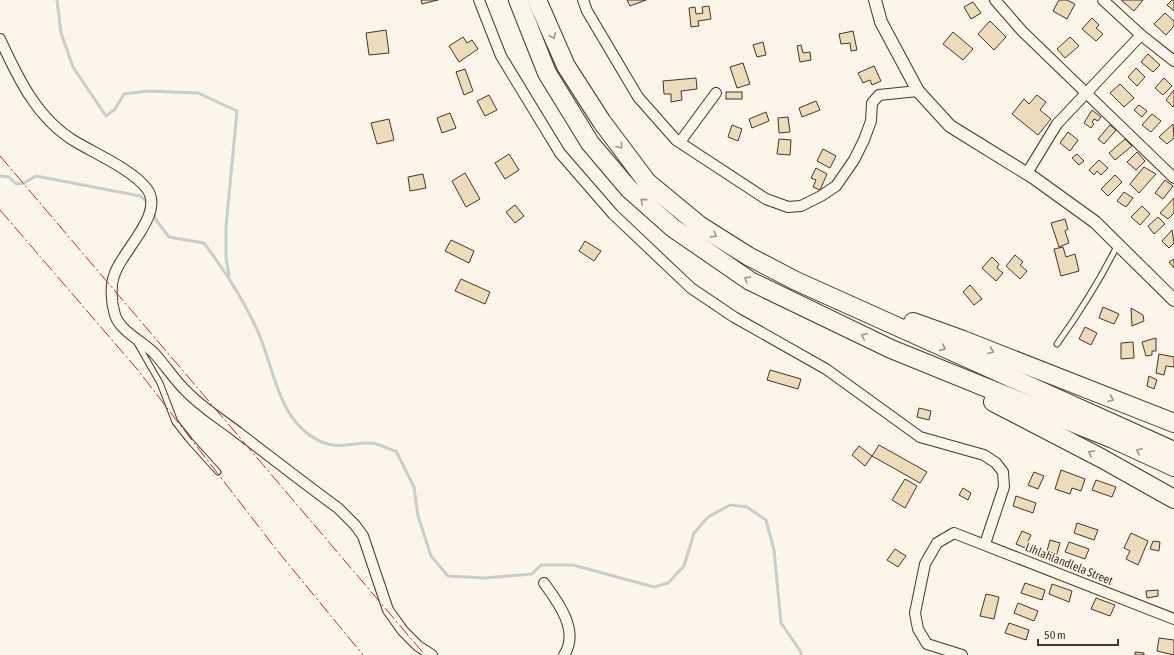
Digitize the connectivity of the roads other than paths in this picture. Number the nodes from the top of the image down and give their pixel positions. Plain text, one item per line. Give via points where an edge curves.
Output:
1 (479, 0) edge
2 (518, 0) edge
3 (537, 0) edge
4 (583, 0) edge
5 (875, 0) edge
6 (995, 0) edge
7 (1103, 0) edge
8 (1141, 35) junction
9 (0, 38) edge
10 (1174, 61) edge
11 (918, 91) junction
12 (716, 93) dead end
13 (1086, 93) junction
14 (680, 142) junction
15 (1027, 173) junction
16 (1174, 178) edge
17 (1118, 244) junction
18 (796, 281) junction
19 (1174, 300) edge
20 (133, 335) junction
21 (1058, 344) dead end
22 (891, 349) junction
23 (1174, 422) edge
24 (1174, 451) edge
25 (1174, 467) edge
26 (218, 472) dead end
27 (1174, 499) edge
28 (985, 544) junction
29 (544, 583) dead end
30 (1174, 619) edge
31 (432, 655) edge
32 (564, 655) edge
33 (962, 655) edge

1 - 28 street via 501,56 560,153 613,214 691,288 734,317 826,368 920,437 984,455 996,463 1003,472 1004,487
22 -> 2 highway via 750,281 674,228 629,189 590,143 547,73
3 -> 18 highway via 566,66 602,122 647,182 699,225 748,256
4 - 14 street via 638,97
5 - 11 street via 881,22
6 - 13 street via 1022,31
7 - 8 street
8 - 10 street
8 - 13 street
9 - 20 street via 22,85 45,117 74,141 137,180 149,193 150,213 121,259 114,274 112,291 115,316
11 - 14 street via 879,95 872,103 871,121 864,140 836,186 801,206 788,207 766,199
11 - 15 street via 950,126
12 - 14 street
13 - 15 street via 1057,124
13 - 16 street
15 - 17 street via 1095,222
17 - 19 street
17 - 21 lane via 1106,270
18 -> 23 highway via 962,340
18 -> 24 highway
20 - 26 lane via 160,382 176,422
20 - 31 street via 154,353 189,394 338,508 355,525 363,536 388,610 413,641
25 -> 22 highway via 1113,439
27 -> 22 highway via 1101,458
28 - 30 street, Lihlahlandlela Street
28 - 33 street, Lihlahlandlela Street via 954,533 937,543 925,564 915,613 918,629 927,644
29 - 32 street via 566,619 570,634

